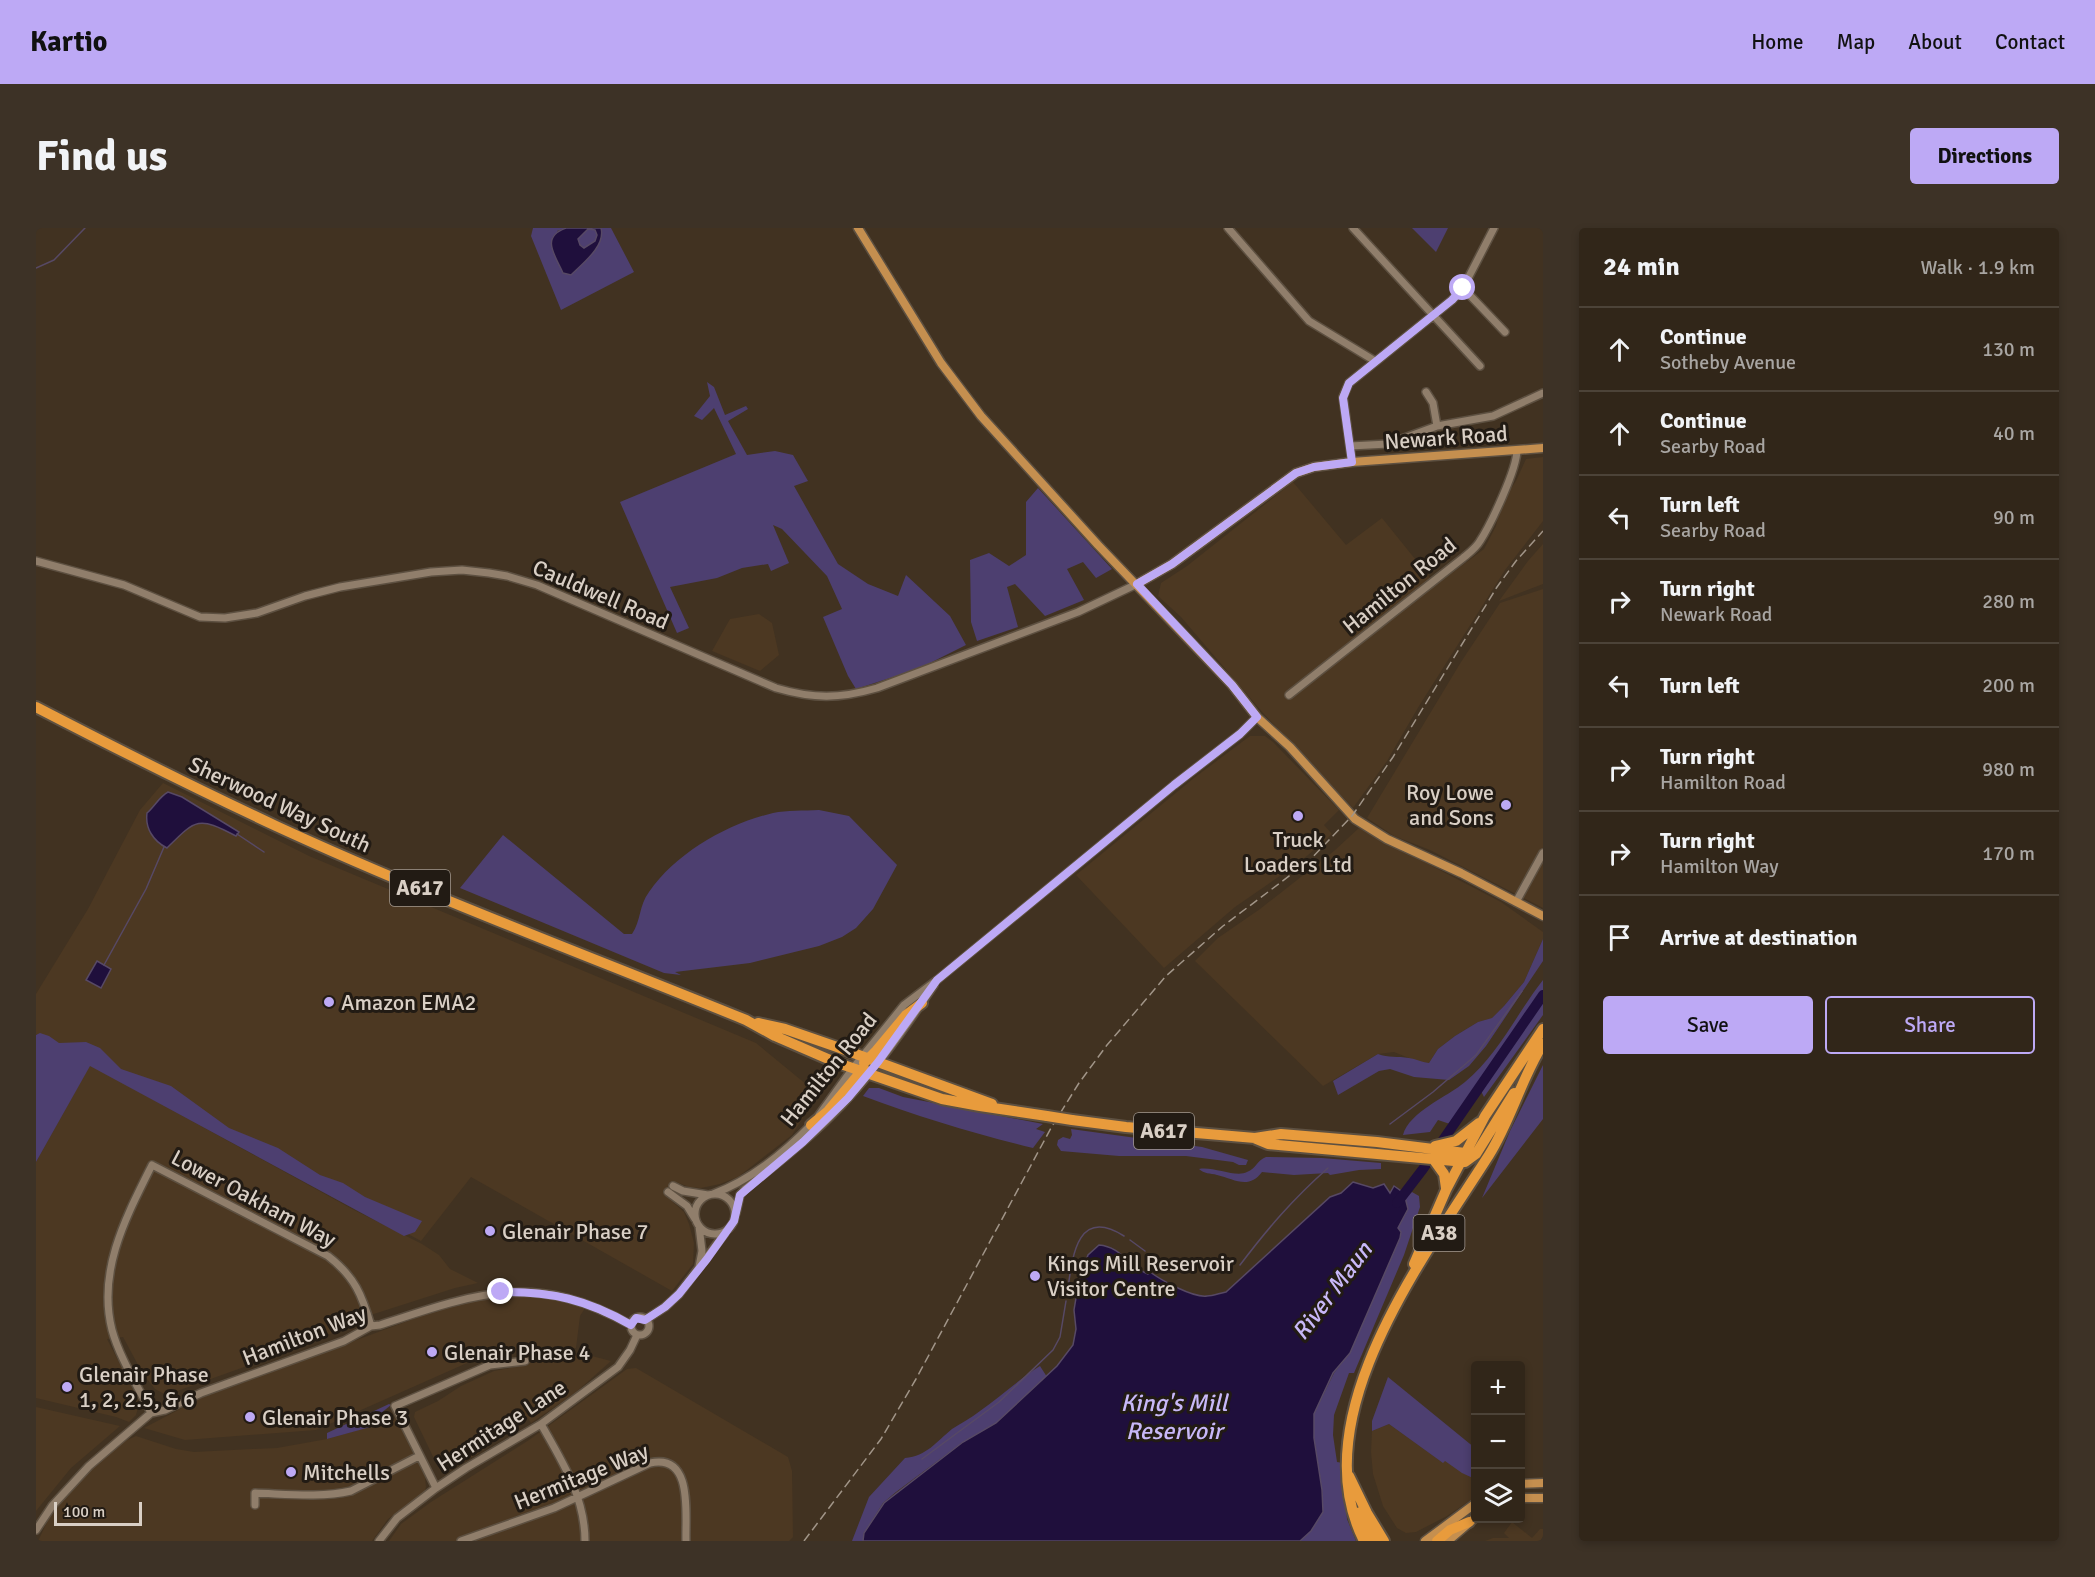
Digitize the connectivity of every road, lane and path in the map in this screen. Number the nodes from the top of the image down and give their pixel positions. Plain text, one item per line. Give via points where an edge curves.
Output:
1 (858, 228) edge
2 (1228, 228) edge
3 (1353, 228) edge
4 (1494, 228) edge
5 (1463, 288) junction
6 (1434, 315) junction
7 (1505, 332) dead end
8 (1375, 361) junction
9 (1480, 366) dead end
10 (1426, 392) dead end
11 (1543, 393) edge
12 (1437, 426) junction
13 (1350, 446) junction
14 (1543, 448) edge
15 (1517, 450) junction
16 (1352, 462) junction
17 (36, 561) edge
18 (1137, 584) junction
19 (1289, 695) dead end
20 (36, 707) edge
21 (1257, 717) junction
22 (1543, 853) edge
23 (1516, 902) junction
24 (1543, 916) edge
25 (937, 980) junction
26 (922, 1003) joint
27 (746, 1020) junction
28 (1543, 1029) edge
29 (1543, 1044) edge
30 (865, 1065) junction
31 (1527, 1076) junction
32 (1007, 1109) junction
33 (1485, 1116) junction
34 (812, 1125) joint
35 (1448, 1146) junction
36 (1376, 1148) junction
37 (1466, 1158) junction
38 (1436, 1161) junction
39 (1472, 1179) junction
40 (1446, 1190) junction
41 (711, 1194) junction
42 (736, 1213) junction
43 (696, 1218) junction
44 (699, 1226) junction
45 (726, 1231) junction
46 (699, 1267) junction
47 (1405, 1287) junction
48 (645, 1320) junction
49 (631, 1325) junction
50 (371, 1326) junction
51 (637, 1335) junction
52 (525, 1361) dead end
53 (152, 1413) junction
54 (541, 1424) junction
55 (419, 1456) junction
56 (1348, 1473) junction
57 (1543, 1483) edge
58 (1525, 1484) edge
59 (436, 1488) junction
60 (578, 1497) junction
61 (1525, 1498) edge
62 (1543, 1498) edge
63 (255, 1505) dead end
64 (1471, 1507) edge
65 (1471, 1520) edge
66 (1471, 1521) edge
67 (36, 1530) edge
68 (1379, 1539) edge
69 (379, 1541) edge
70 (462, 1541) edge
71 (585, 1541) edge
72 (686, 1541) edge
73 (1364, 1541) edge
74 (1389, 1541) edge
75 (1425, 1541) edge
76 (1437, 1541) edge
77 (1448, 1541) edge

1 - 18 main road via 965,397
2 - 8 street via 1309,321
3 - 6 street
4 - 5 street
5 - 6 street
5 - 7 street
6 - 8 street
6 - 9 street
8 - 13 street via 1349,383 1343,398
10 - 12 street
11 - 12 street, Newark Road via 1493,416
12 - 13 street, Newark Road via 1388,444
13 - 16 street
14 - 15 main road, Newark Road
15 - 16 main road, Newark Road
15 - 19 street, Hamilton Road via 1503,493 1479,543
16 - 18 main road, Newark Road via 1296,473 1172,564
17 - 18 street, Cauldwell Road via 124,585 200,617 225,618 257,613 340,587 403,576 462,570 507,576 537,585 776,688 832,698 877,688 1078,612
18 - 21 main road
20 - 27 highway, Sherwood Way South / A617 via 287,831
21 - 23 main road via 1290,747 1355,819 1387,839
21 - 25 street, Hamilton Road
22 - 23 street
23 - 24 main road
25 - 26 street, Hamilton Road
25 - 30 street, Hamilton Road via 904,1005
26 - 30 highway via 906,1015
27 - 30 highway, Sherwood Way South / A617 via 775,1036
27 - 30 highway, Sherwood Way South / A617 via 784,1029
28 - 33 highway, A38
29 - 31 highway, A38
30 - 32 highway, Sherwood Way South / A617
30 - 32 highway, Sherwood Way South / A617 via 980,1106
30 - 34 highway
30 - 42 street, Hamilton Road via 830,1118 745,1189
31 - 37 highway via 1480,1148
31 - 39 highway, A38 via 1500,1134
32 - 36 highway, Sherwood Way South / A617, bridge via 1126,1127 1255,1138 1268,1144
33 - 35 highway, A617
33 - 37 highway, A38
34 - 41 street, Hamilton Road via 751,1176
35 - 36 highway, Sherwood Way South / A617
35 - 37 highway, A617
36 - 38 highway, Sherwood Way South / A617
37 - 38 highway, Sherwood Way South
37 - 39 highway via 1473,1166
37 - 40 highway, A38
38 - 40 highway via 1444,1174
39 - 47 highway, A38
40 - 47 highway, A38
41 - 42 street via 729,1198
41 - 43 street via 697,1206
41 - 43 street via 671,1189
42 - 45 street, Hamilton Road
43 - 44 street
44 - 45 street via 710,1234
44 - 46 street
45 - 46 street, Hamilton Road
46 - 48 street, Hamilton Road via 679,1294
47 - 56 highway, A38 via 1375,1349 1351,1419
48 - 49 street via 636,1318
48 - 51 street via 647,1331
49 - 50 street, Hamilton Way via 609,1312 566,1297 521,1292 482,1294
49 - 51 street
50 - 53 street, Hamilton Way via 344,1341
50 - 53 street, Lower Oakham Way via 354,1283 328,1256 153,1165 114,1249 108,1275 112,1330
51 - 54 street, Hermitage Lane via 618,1367
52 - 55 street via 490,1365 395,1406
53 - 67 street, Hamilton Way via 88,1466
54 - 59 street, Hermitage Lane
54 - 60 street
55 - 59 street
55 - 63 street via 351,1491 255,1493
56 - 68 highway, A38
56 - 73 highway, A38 via 1348,1496
57 - 58 main road
59 - 69 street, Hermitage Lane via 397,1518
60 - 70 street, Hermitage Way
60 - 71 street
60 - 72 street, Hermitage Way via 650,1463 669,1464 684,1485
61 - 62 main road
64 - 75 main road
65 - 76 highway
66 - 77 main road
68 - 74 highway

